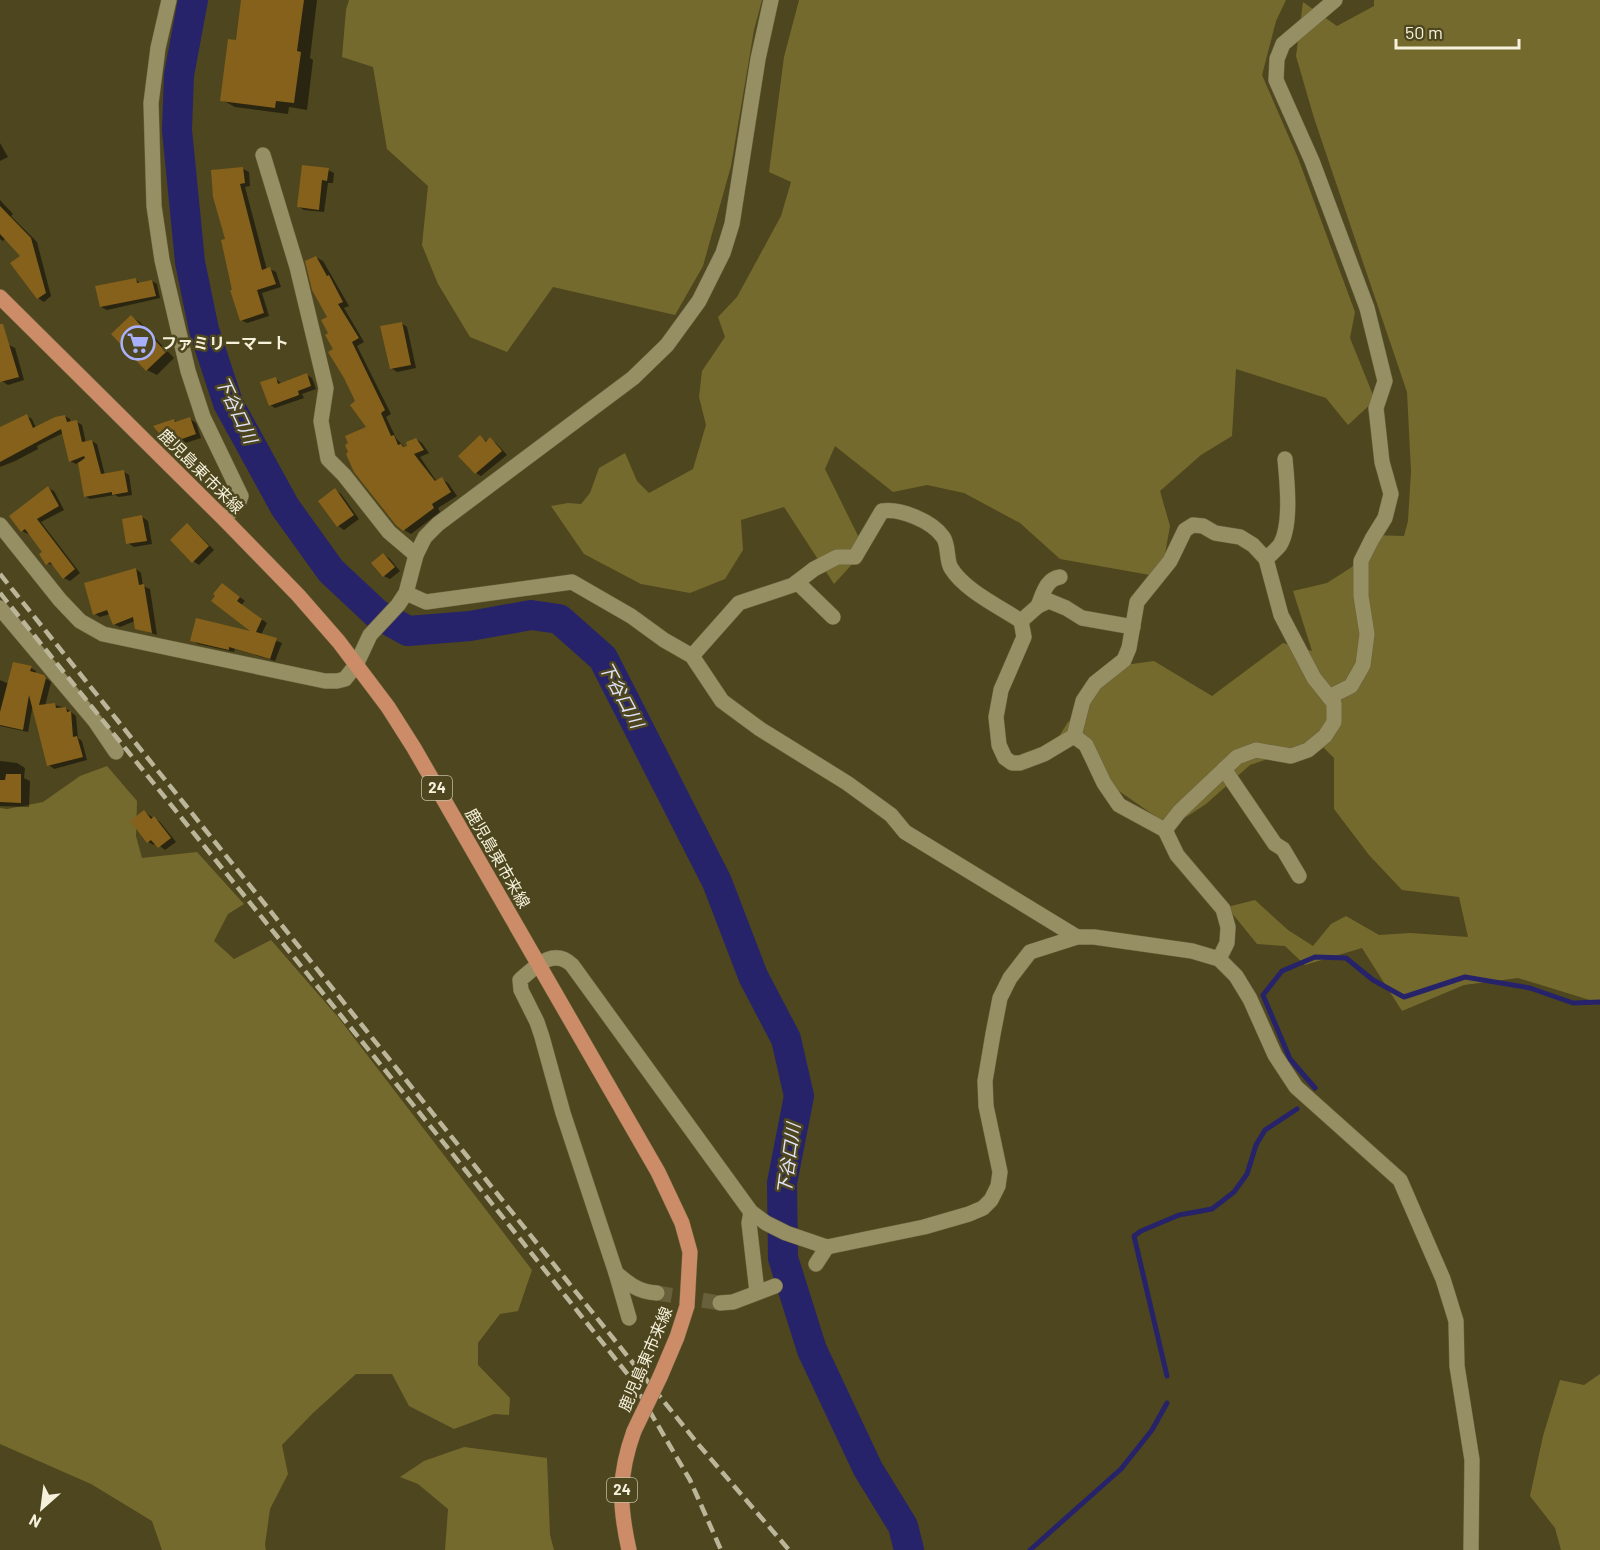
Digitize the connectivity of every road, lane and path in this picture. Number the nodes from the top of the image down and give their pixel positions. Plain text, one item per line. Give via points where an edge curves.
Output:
1 (169, 0) edge
2 (771, 0) edge
3 (1335, 0) edge
4 (263, 155) dead end
5 (0, 297) edge
6 (1285, 459) dead end
7 (224, 519) junction
8 (0, 525) edge
9 (416, 555) junction
10 (1266, 559) junction
11 (1060, 577) dead end
12 (797, 582) junction
13 (402, 599) junction
14 (1038, 606) junction
15 (0, 608) edge
16 (833, 617) dead end
17 (1021, 621) junction
18 (1133, 627) junction
19 (692, 656) junction
20 (356, 665) junction
21 (1329, 697) junction
22 (1074, 736) junction
23 (116, 752) dead end
24 (1224, 769) junction
25 (1165, 830) junction
26 (1299, 876) dead end
27 (1077, 937) junction
28 (1219, 959) junction
29 (538, 964) junction
30 (751, 1212) junction
31 (827, 1247) junction
32 (816, 1264) dead end
33 (616, 1273) junction
34 (775, 1286) dead end
35 (757, 1292) junction
36 (657, 1293) tunnel mouth
37 (720, 1303) tunnel mouth
38 (629, 1318) dead end
39 (629, 1550) edge
40 (1471, 1550) edge

1 - 7 street via 151,103 153,206 188,371 203,417 241,496
2 - 9 street via 732,224 723,253 699,301 667,345 633,378 438,524 425,537
3 - 21 street via 1283,44 1277,59 1276,80 1312,160 1367,308 1385,381 1376,408 1382,462 1391,494 1385,518 1361,561 1361,596 1368,634 1363,665 1351,686
4 - 9 street via 289,237 326,388 321,421 328,459 389,532
5 - 7 main road, 鹿児島東市来線 / 24
6 - 10 street via 1286,523 1281,543
7 - 20 main road, 鹿児島東市来線 / 24 via 298,596
8 - 20 street via 73,614 104,634 325,681 345,679
9 - 13 street
10 - 18 street via 1240,537 1193,525 1185,530 1170,561 1137,602
10 - 21 street via 1281,615 1314,678
11 - 14 street via 1048,582
12 - 16 street
12 - 17 street via 837,557 855,557 882,511 894,509 926,522 944,538 950,568 969,587
12 - 19 street via 739,603
13 - 19 street via 426,602 572,582
13 - 20 street via 370,636
14 - 17 street
14 - 18 street via 1049,601 1082,618
15 - 23 street
17 - 22 street via 1024,637 1001,690 996,717 999,745 1005,758 1020,763
18 - 22 street via 1124,660 1095,684 1083,701
19 - 27 street via 722,701 760,729 847,783 891,815 905,832
20 - 29 main road, 鹿児島東市来線 / 24 via 414,748
21 - 24 street via 1334,703 1334,722 1308,750 1291,756 1256,750 1237,757
22 - 25 street via 1086,745 1119,806
24 - 25 street
24 - 26 street
25 - 28 street via 1177,855 1223,909 1227,943
27 - 28 street via 1192,951
27 - 31 street via 1030,952 1000,998 985,1081 986,1106 1000,1172 991,1200 969,1214 924,1227
28 - 40 street via 1236,976 1250,999 1275,1055 1296,1087 1400,1180 1443,1279 1456,1321 1457,1366 1472,1460
29 - 30 street via 557,957 572,964
29 - 33 street via 520,980 521,990 540,1030
29 - 39 main road, 鹿児島東市来線 / 24, bridge via 658,1172 682,1223 690,1252 687,1306 622,1468 621,1501
30 - 31 street via 766,1223
30 - 35 street
31 - 32 street
33 - 36 street via 643,1293
33 - 38 street
34 - 35 street
35 - 37 street

